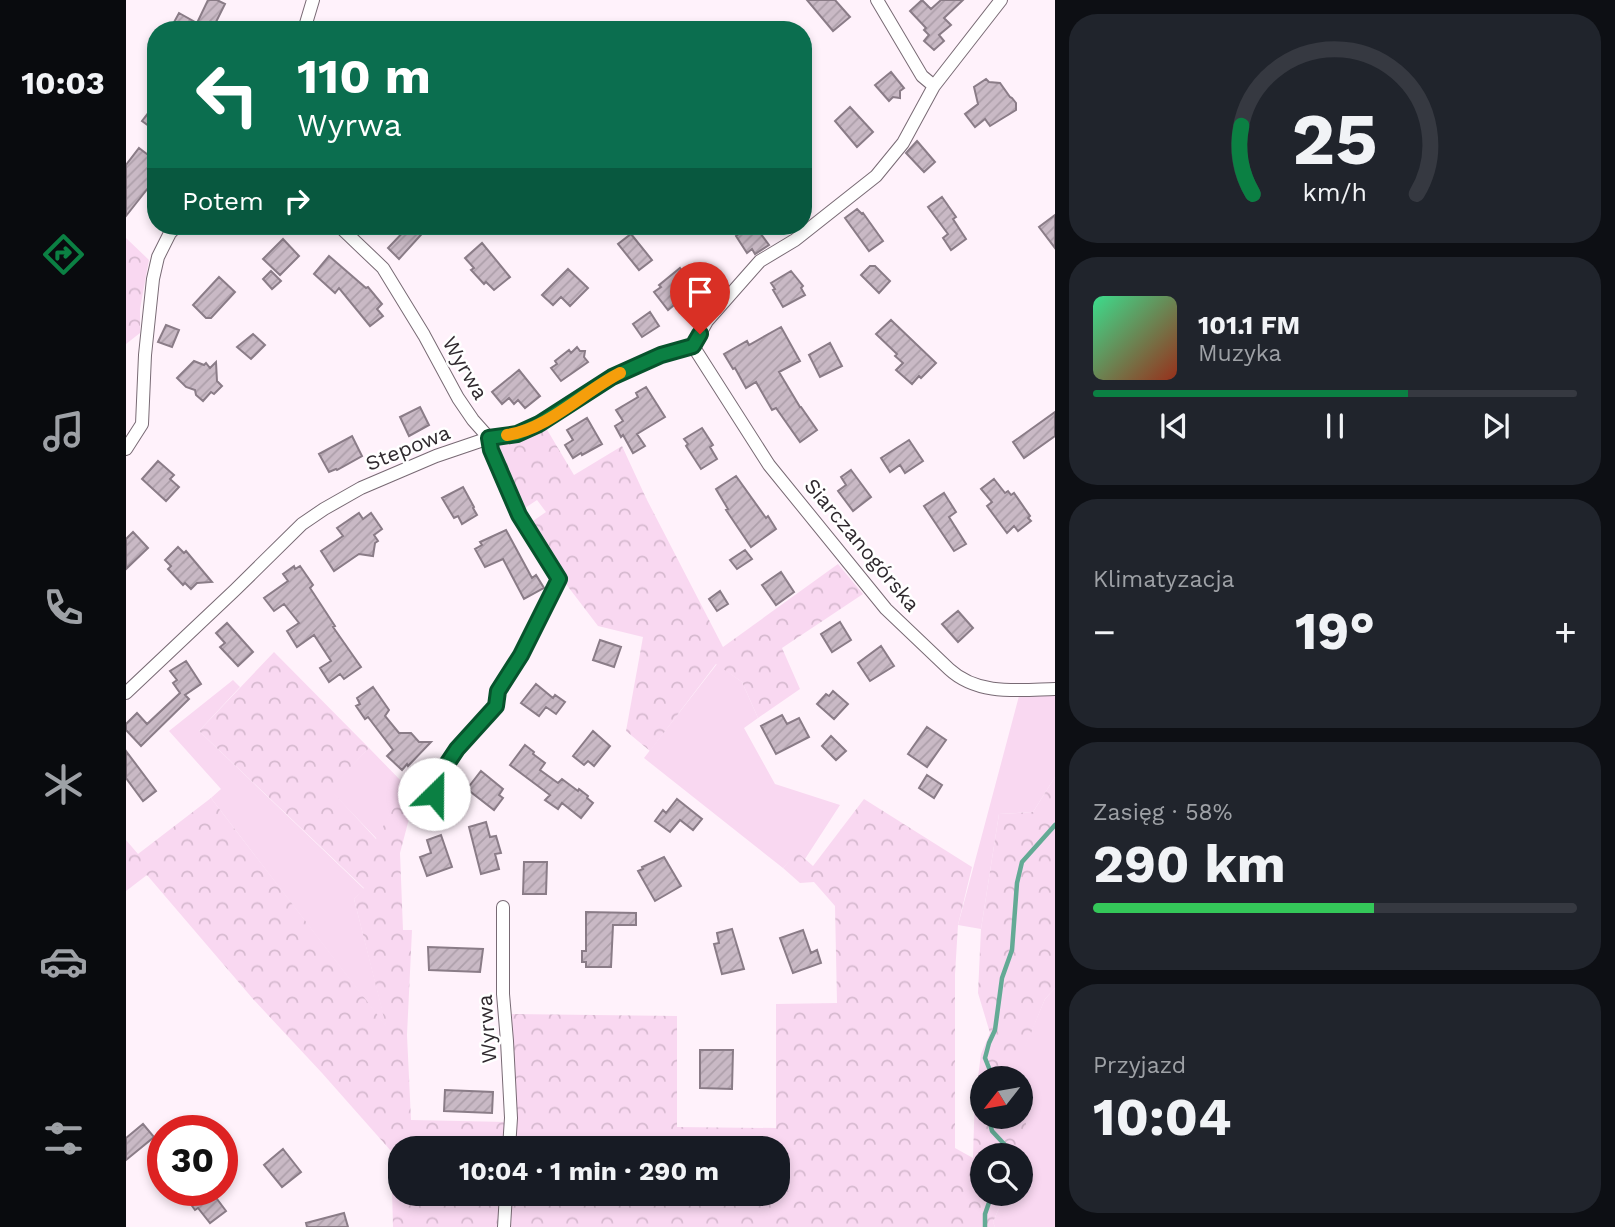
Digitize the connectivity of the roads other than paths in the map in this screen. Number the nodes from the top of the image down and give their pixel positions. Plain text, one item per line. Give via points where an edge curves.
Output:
1 (313, 0) edge
2 (877, 0) edge
3 (1001, 0) edge
4 (307, 21) edge
5 (934, 86) junction
6 (812, 227) edge
7 (169, 235) edge
8 (348, 235) edge
9 (801, 235) edge
10 (693, 346) junction
11 (489, 438) junction
12 (126, 449) edge
13 (1055, 689) edge
14 (126, 693) edge
15 (434, 794) dead end
16 (503, 907) dead end
17 (510, 1136) edge
18 (505, 1206) edge
19 (503, 1227) edge

1 - 4 street
2 - 5 street via 922,76
3 - 5 street
5 - 6 street via 902,143 876,176
7 - 12 street via 153,279 142,424
8 - 11 street, Wyrwa via 383,268 458,398
9 - 10 street via 760,261 707,321
10 - 11 street, Stepowa via 612,377 517,434
10 - 13 street, Siarczanogórska via 769,465 886,609 956,676 1000,691
11 - 14 street, Stepowa via 361,488 302,524
11 - 15 street, Wyrwa via 519,515 559,579 498,691 496,706 457,749
16 - 17 street, Wyrwa
18 - 19 street

